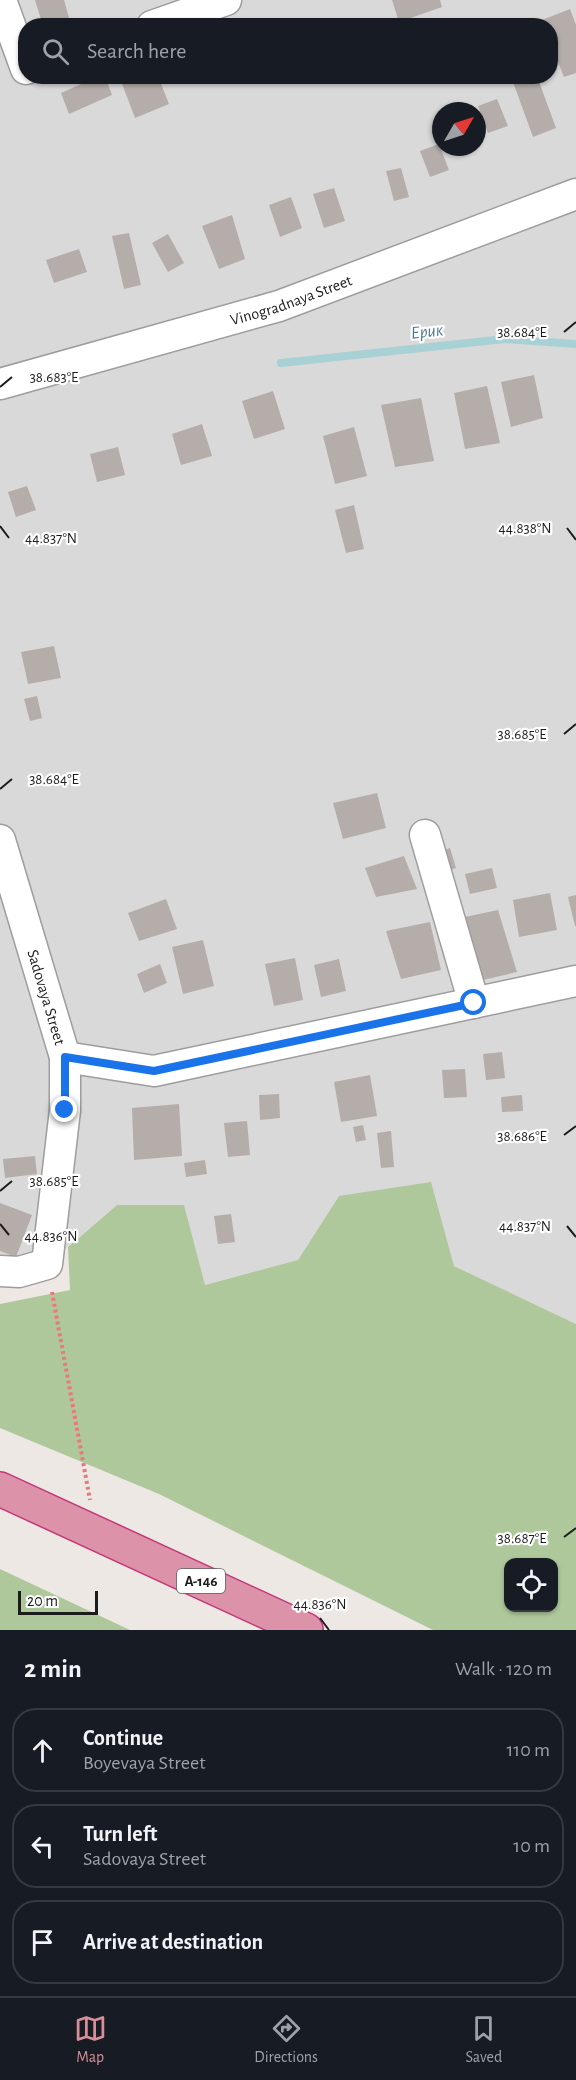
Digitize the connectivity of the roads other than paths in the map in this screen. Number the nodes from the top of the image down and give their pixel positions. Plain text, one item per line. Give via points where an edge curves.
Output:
1 (1, 0) edge
2 (226, 0) edge
3 (175, 18) edge
4 (18, 47) edge
5 (576, 194) edge
6 (0, 384) edge
7 (425, 836) dead end
8 (0, 840) edge
9 (576, 981) edge
10 (474, 1003) junction
11 (65, 1057) junction
12 (0, 1271) edge
13 (0, 1489) edge
14 (306, 1630) edge

1 - 4 street
2 - 3 street
5 - 6 street, Vinogradnaya Street via 279,306
7 - 10 street
8 - 11 street, Sadovaya Street
9 - 10 street
10 - 11 street via 154,1071
11 - 12 street, Sadovaya Street via 65,1110 47,1264 19,1272
13 - 14 highway, А-146

